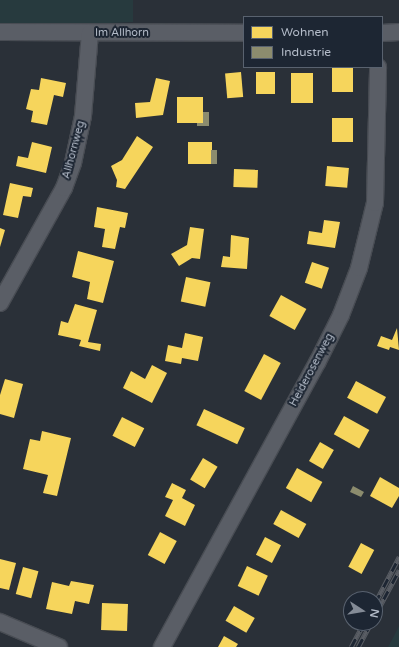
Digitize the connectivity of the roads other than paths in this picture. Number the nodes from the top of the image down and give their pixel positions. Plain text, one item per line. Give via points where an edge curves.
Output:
1 (0, 32) edge
2 (399, 32) edge
3 (90, 33) junction
4 (243, 33) edge
5 (383, 33) edge
6 (378, 68) edge
7 (6, 279) edge
8 (0, 303) edge
9 (0, 622) edge
10 (59, 647) edge
11 (162, 647) edge

1 - 3 street, Im Allhorn
2 - 5 street
3 - 4 street, Im Allhorn
3 - 7 street, Allhornweg via 83,116 64,188
6 - 11 street, Heiderosenweg via 375,203 359,268 341,315 317,363
7 - 8 street, Allhornweg
9 - 10 street

